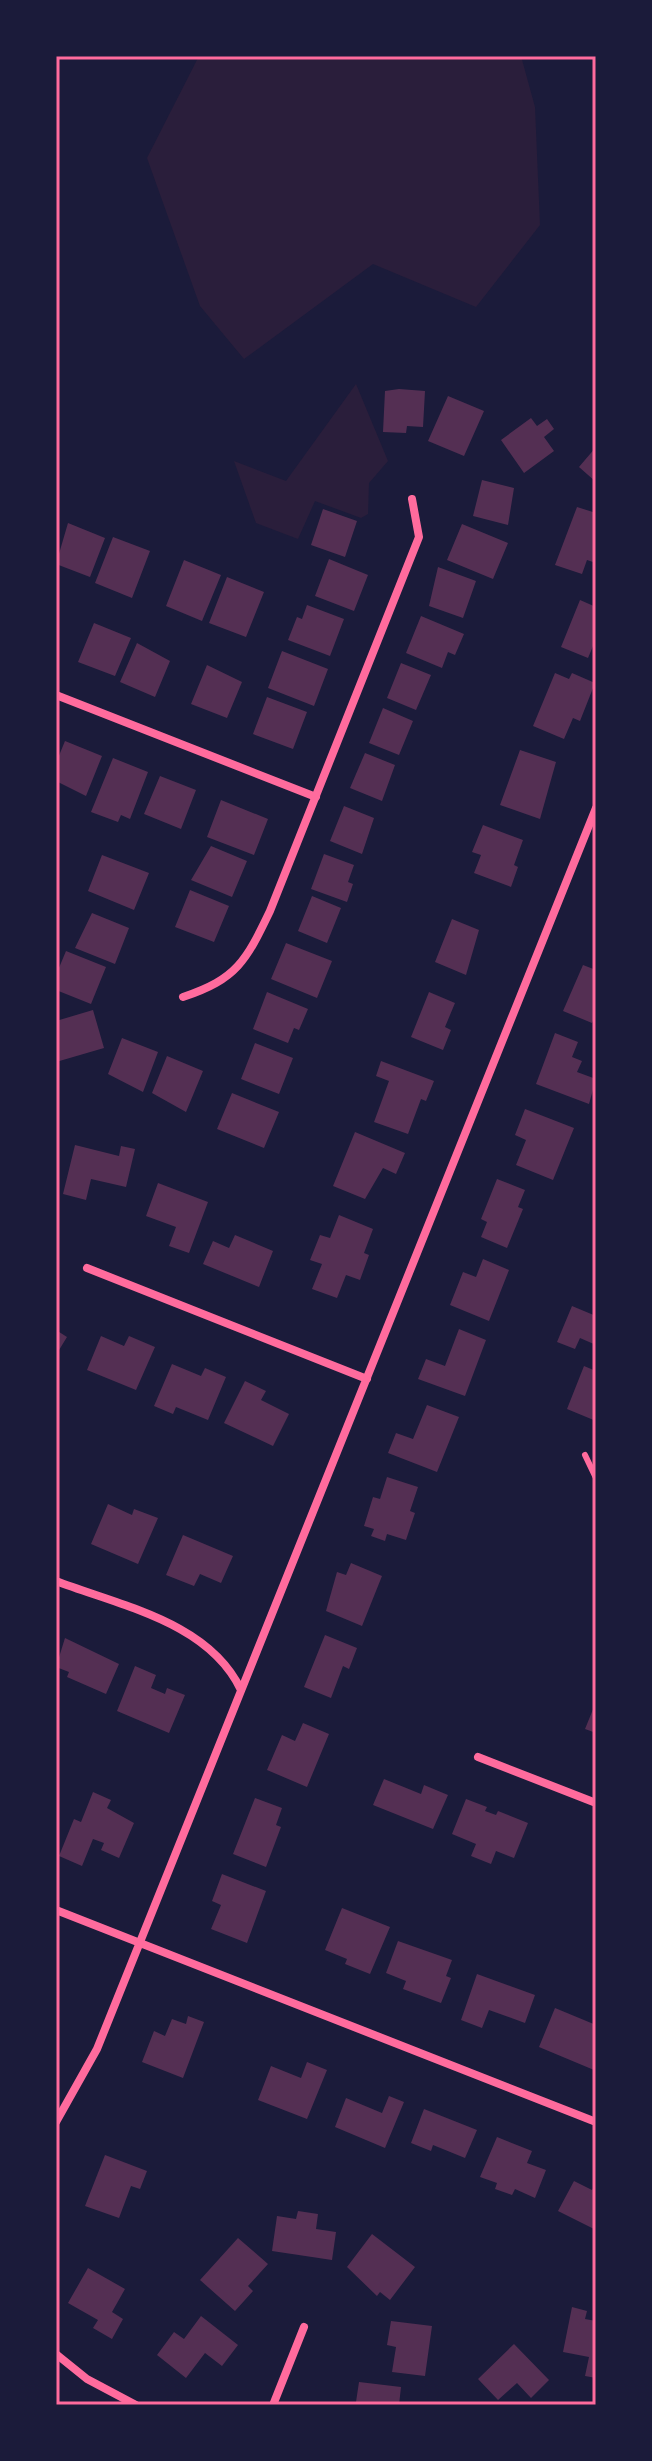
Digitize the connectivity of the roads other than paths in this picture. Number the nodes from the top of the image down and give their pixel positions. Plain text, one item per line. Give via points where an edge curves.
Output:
1 (412, 499) dead end
2 (56, 695) edge
3 (316, 797) junction
4 (596, 808) edge
5 (183, 997) dead end
6 (87, 1268) dead end
7 (367, 1379) junction
8 (585, 1455) dead end
9 (596, 1478) edge
10 (56, 1581) edge
11 (241, 1690) junction
12 (478, 1757) dead end
13 (596, 1803) edge
14 (56, 1910) edge
15 (140, 1943) junction
16 (56, 2122) edge
17 (596, 2122) edge
18 (304, 2327) dead end
19 (56, 2354) edge
20 (136, 2405) edge
21 (273, 2405) edge

1 - 3 street via 419,537
2 - 3 street
3 - 5 street via 270,911 243,959 217,985
4 - 7 street
6 - 7 street
7 - 11 street
8 - 9 lane
10 - 11 street via 200,1639 231,1670
11 - 15 street
12 - 13 street
14 - 15 street
15 - 16 street via 97,2049
15 - 17 street
18 - 21 street
19 - 20 street via 87,2379

